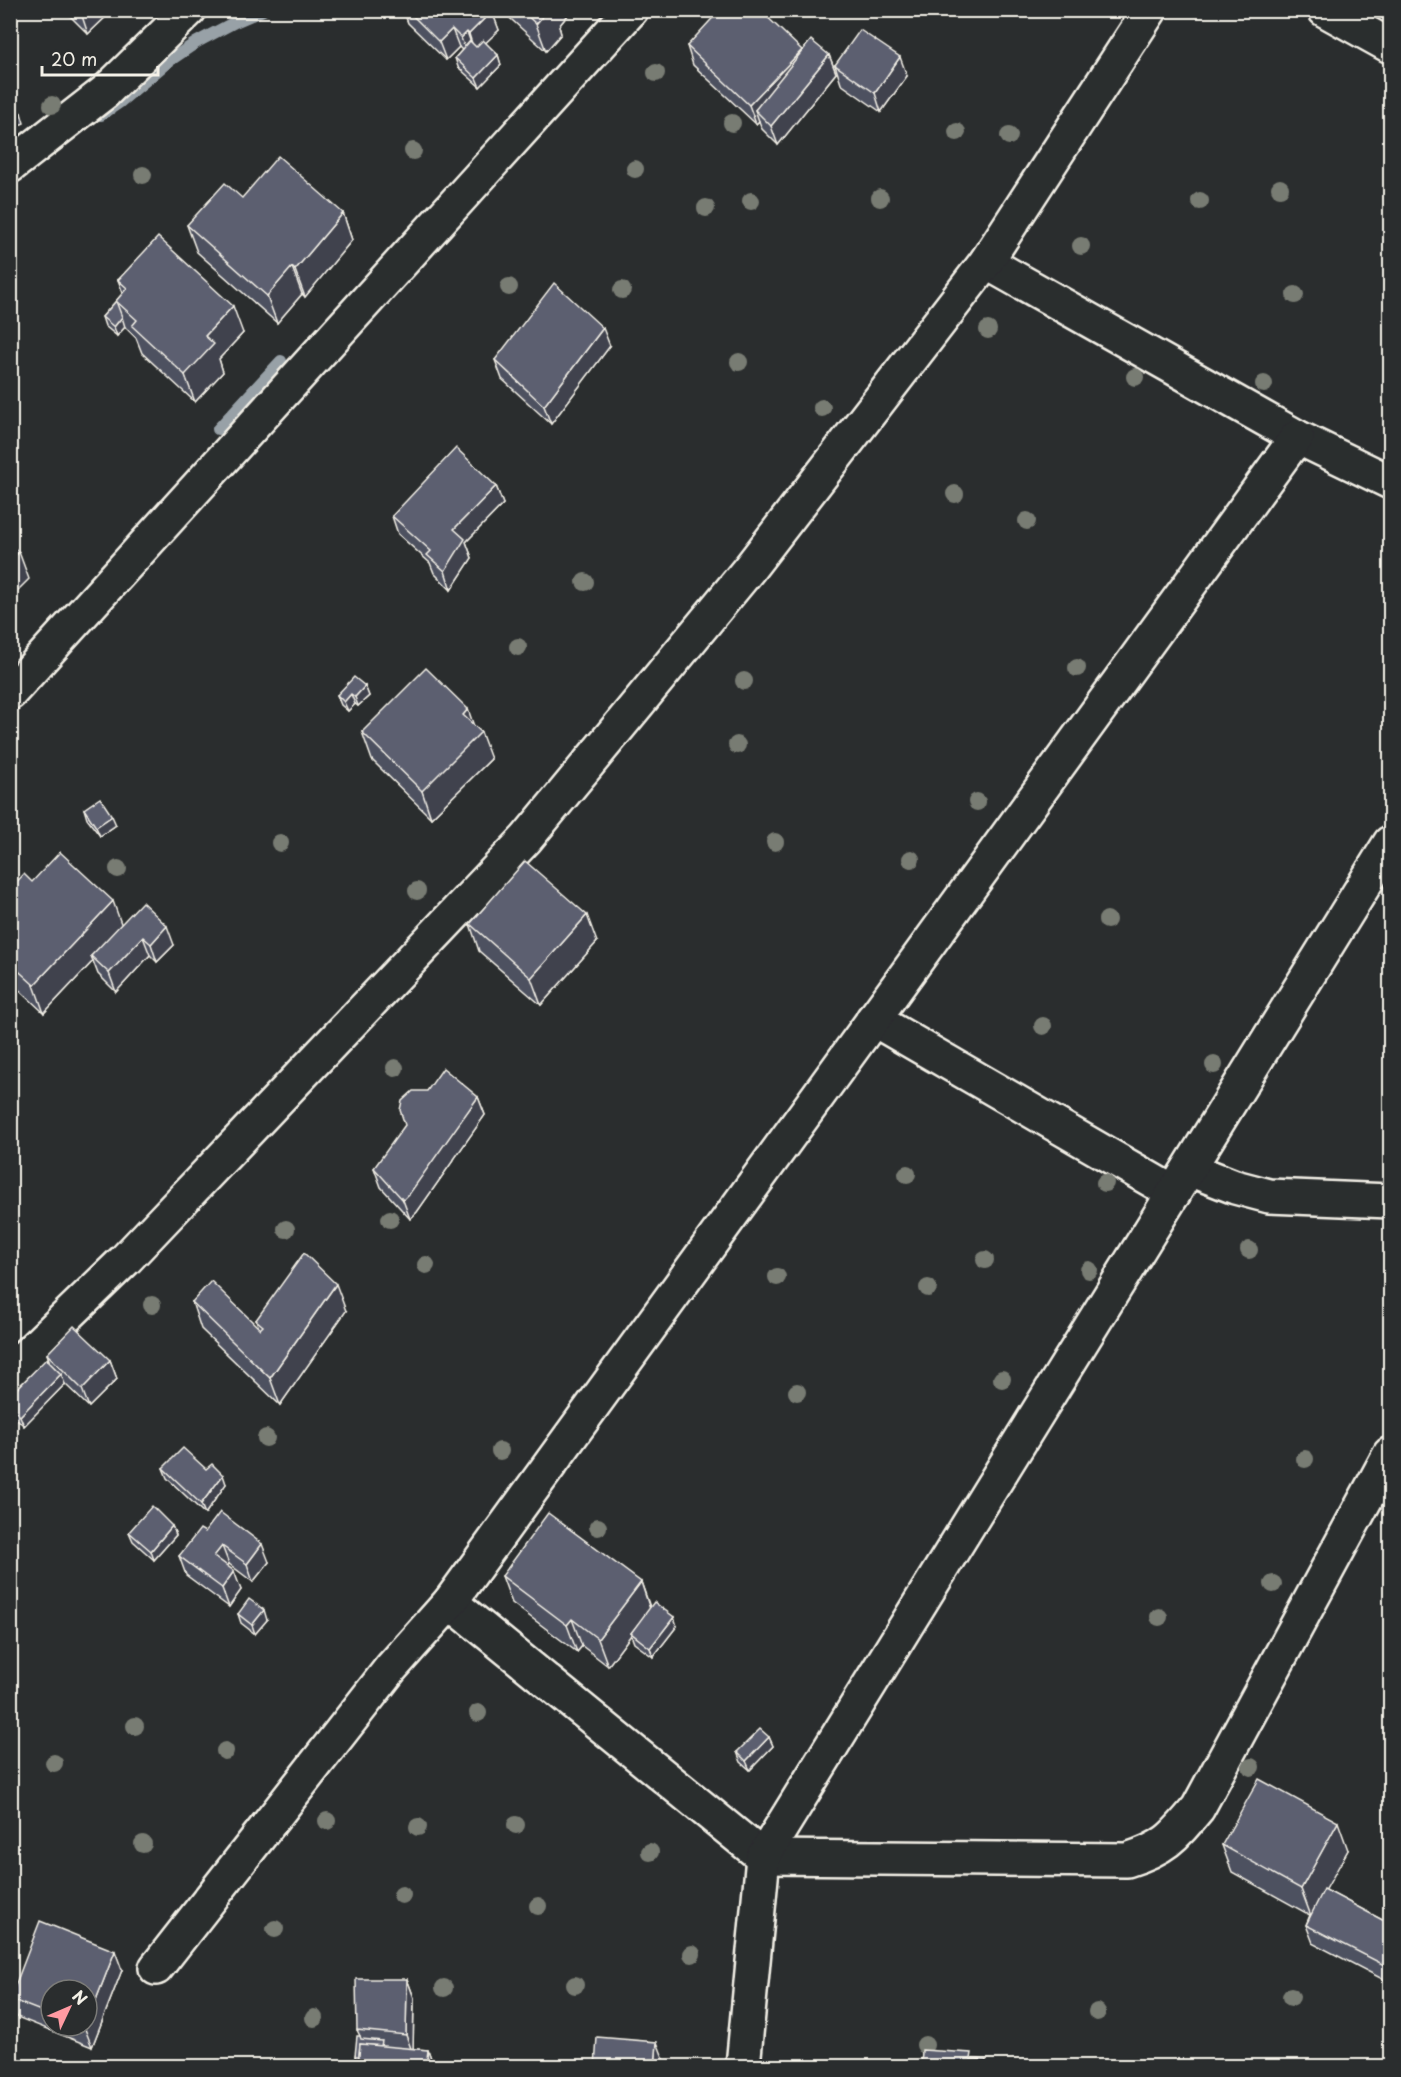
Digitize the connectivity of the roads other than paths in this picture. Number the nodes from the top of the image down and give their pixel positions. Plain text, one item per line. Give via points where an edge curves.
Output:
1 (189, 10) edge
2 (631, 10) edge
3 (1150, 10) edge
4 (1325, 10) edge
5 (1390, 46) edge
6 (10, 166) edge
7 (986, 262) junction
8 (1297, 437) junction
9 (1390, 482) edge
10 (10, 693) edge
11 (1390, 843) edge
12 (873, 1019) junction
13 (1182, 1181) junction
14 (1390, 1201) edge
15 (10, 1371) edge
16 (1390, 1454) edge
17 (450, 1602) junction
18 (763, 1857) junction
19 (156, 1968) dead end
20 (743, 2067) edge

1 - 6 street via 105,92
2 - 10 street
3 - 7 street
4 - 5 street
7 - 8 street
7 - 15 street via 749,569 526,838 125,1260
8 - 9 street
8 - 12 street
11 - 13 street
12 - 13 street
12 - 17 street
13 - 14 street via 1235,1187 1269,1196
13 - 18 street
16 - 18 street via 1198,1808 1173,1837 1150,1852 1127,1860
17 - 18 street
17 - 19 street via 392,1668
18 - 20 street

